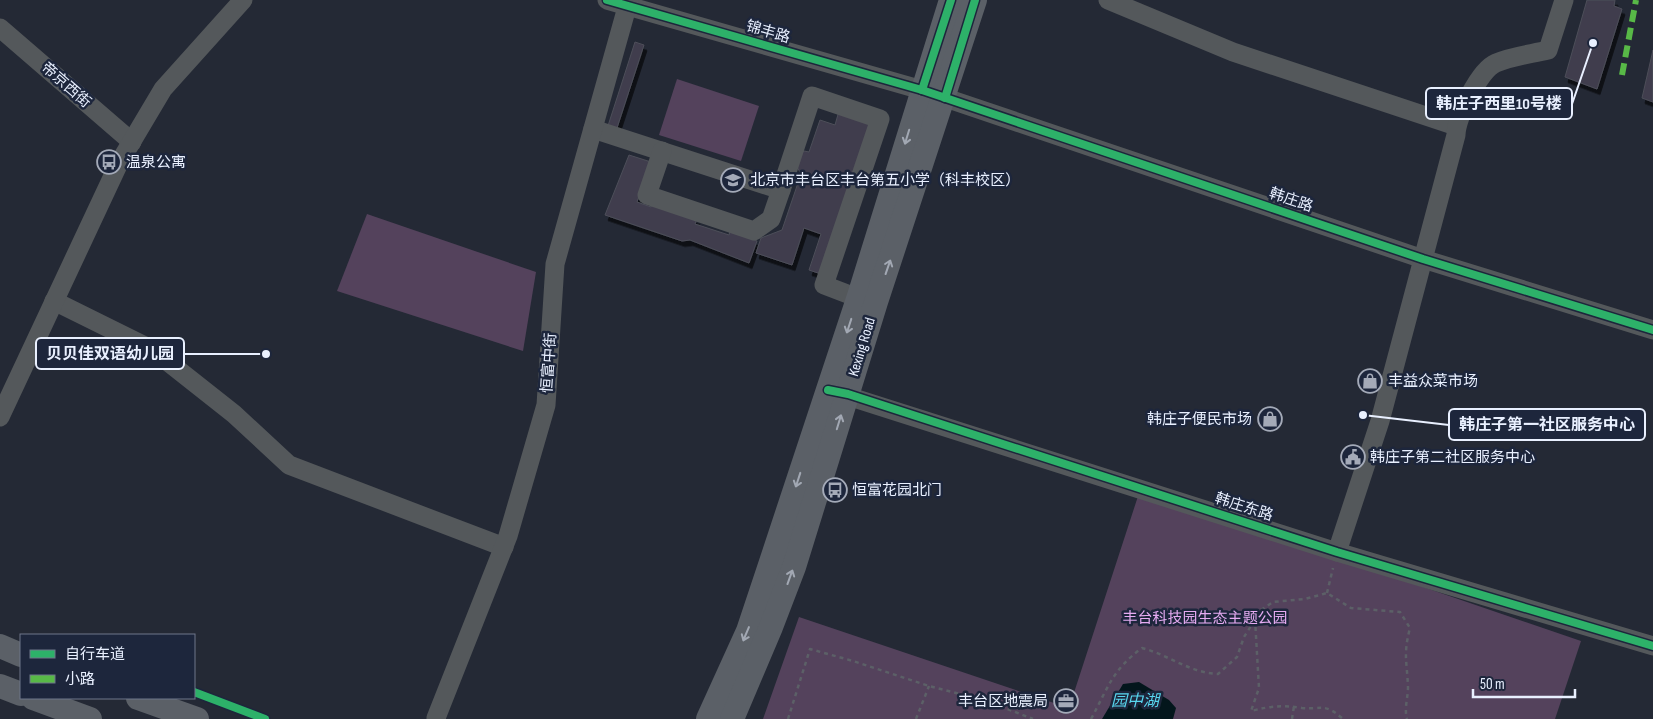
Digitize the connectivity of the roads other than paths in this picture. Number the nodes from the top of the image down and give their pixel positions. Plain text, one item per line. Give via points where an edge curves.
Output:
1 (244, 0) edge
2 (607, 0) edge
3 (951, 0) edge
4 (975, 0) edge
5 (1108, 0) edge
6 (1564, 0) edge
7 (628, 3) edge
8 (0, 28) edge
9 (922, 90) junction
10 (945, 98) junction
11 (1456, 126) junction
12 (593, 129) junction
13 (132, 142) junction
14 (662, 151) junction
15 (780, 190) junction
16 (1423, 259) junction
17 (858, 298) junction
18 (54, 301) junction
19 (1653, 330) edge
20 (838, 392) junction
21 (0, 417) edge
22 (504, 547) junction
23 (1337, 552) junction
24 (0, 646) edge
25 (1653, 646) edge
26 (20, 655) edge
27 (0, 686) edge
28 (20, 694) edge
29 (36, 699) edge
30 (141, 699) edge
31 (436, 718) edge
32 (90, 719) edge
33 (197, 719) edge
34 (708, 719) edge
35 (732, 719) edge

1 - 13 street via 162,89
2 - 7 street, 锦丰路
3 - 9 main road, Kexing Road
4 - 10 main road, Kexing Road
5 - 11 street via 1233,52
6 - 11 street via 1548,50 1494,63 1478,80
7 - 9 street, 锦丰路
7 - 12 street, 恒富中街
8 - 13 street, 帝京西街
9 - 10 street, 韩庄路
9 -> 17 main road, Kexing Road
10 - 16 street, 韩庄路
20 -> 10 main road, Kexing Road
11 - 16 street
12 - 14 street
12 - 22 street, 恒富中街 via 555,264 546,405
13 - 18 street
14 - 15 street
14 - 15 street via 647,195 754,231 771,219
15 - 17 street via 812,96 880,119 824,285
16 - 19 street, 韩庄路
16 - 23 street via 1380,421
17 -> 20 main road, Kexing Road
18 - 21 street
18 - 22 street via 153,350 234,414 290,465
20 - 23 street, 韩庄东路
20 -> 34 main road, Kexing Road via 748,631
35 -> 20 main road, Kexing Road via 794,567
22 - 31 street, 恒富中街
23 - 25 street, 韩庄东路
24 - 26 main road
27 - 28 main road
29 - 32 main road
30 - 33 main road

